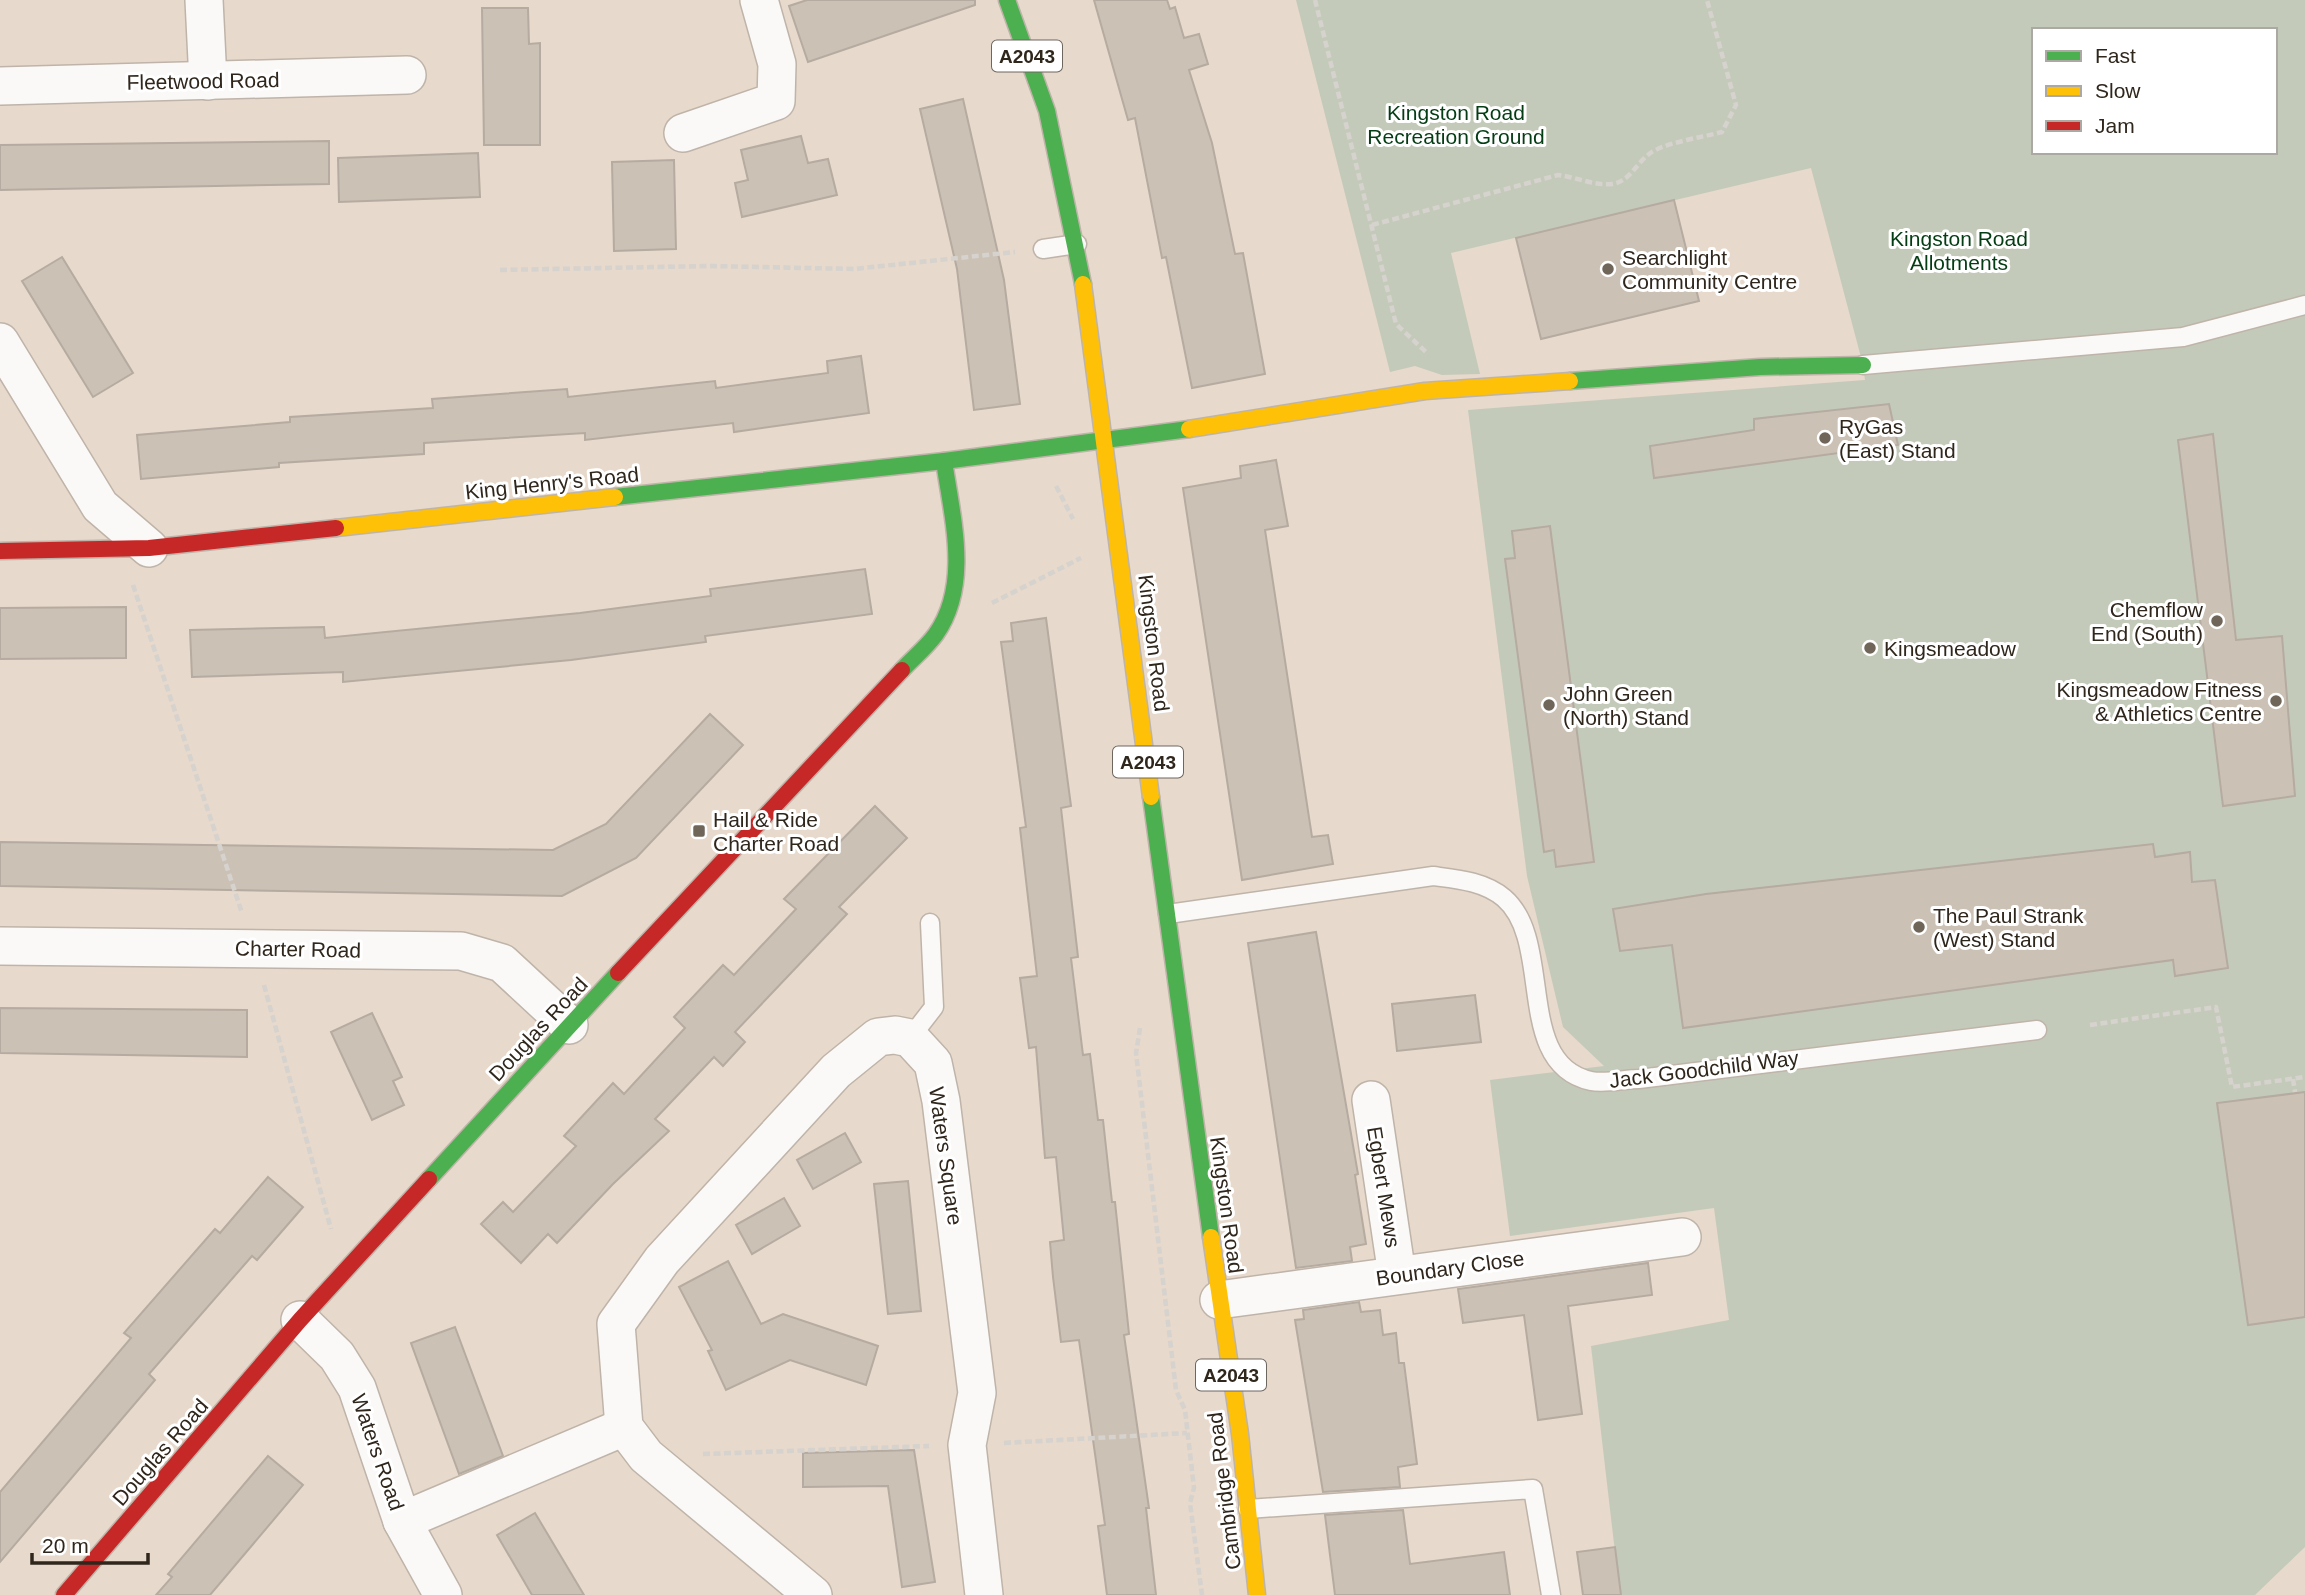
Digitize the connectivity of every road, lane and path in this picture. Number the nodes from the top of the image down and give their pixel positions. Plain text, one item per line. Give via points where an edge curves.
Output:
1 (204, 0) edge
2 (759, 0) edge
3 (1007, 0) edge
4 (1315, 0) edge
5 (1707, 0) edge
6 (407, 75) dead end
7 (208, 81) junction
8 (0, 86) edge
9 (683, 133) dead end
10 (1372, 225) junction
11 (1077, 244) junction
12 (1044, 249) joint
13 (500, 270) dead end
14 (2305, 305) edge
15 (0, 342) edge
16 (1863, 365) joint
17 (1425, 391) junction
18 (1107, 440) junction
19 (944, 461) junction
20 (149, 548) junction
21 (0, 551) edge
22 (1089, 555) dead end
23 (936, 634) junction
24 (1168, 914) junction
25 (930, 923) dead end
26 (0, 946) edge
27 (569, 1025) junction
28 (2090, 1025) dead end
29 (2037, 1030) dead end
30 (910, 1038) junction
31 (1136, 1053) dead end
32 (2305, 1077) edge
33 (2293, 1079) junction
34 (2295, 1092) dead end
35 (1371, 1100) dead end
36 (1682, 1237) dead end
37 (1398, 1275) junction
38 (1219, 1300) junction
39 (300, 1320) junction
40 (624, 1427) junction
41 (1187, 1433) junction
42 (967, 1445) junction
43 (646, 1456) junction
44 (1248, 1509) junction
45 (402, 1521) junction
46 (64, 1595) edge
47 (443, 1595) edge
48 (813, 1595) edge
49 (984, 1595) edge
50 (1202, 1595) edge
51 (1257, 1595) edge
52 (1551, 1595) edge

1 - 7 street
2 - 9 street via 776,64 776,101
3 - 11 street, Kingston Road / A2043 via 1047,111
4 - 10 path
5 - 10 path via 1736,105 1722,132 1652,151 1629,177 1614,184 1558,174
6 - 7 street, Fleetwood Road
7 - 8 street, Fleetwood Road
10 - 17 path via 1396,324 1427,351
11 - 12 lane
11 - 18 street, Kingston Road / A2043
12 - 13 path via 854,269
14 - 16 lane via 2183,337
15 - 20 street via 100,506
16 - 17 street, King Henry's Road via 1760,367
17 - 18 street, King Henry's Road
18 - 19 street, King Henry's Road
18 - 24 street, Kingston Road / A2043
19 - 20 street, King Henry's Road
19 - 23 street, Douglas Road via 956,543 955,594
20 - 21 street, King Henry's Road
22 - 23 path
23 - 27 street, Douglas Road
24 - 29 lane, Jack Goodchild Way via 1433,876 1469,880 1503,898 1525,926 1547,1049 1566,1068 1591,1081
24 - 38 street, Kingston Road / A2043
25 - 30 lane via 934,1007
26 - 27 street, Charter Road via 461,951 502,963
27 - 39 street, Douglas Road
28 - 33 path via 2216,1007 2232,1087
30 - 40 street via 878,1037 836,1071 662,1260 616,1324
30 - 42 street, Waters Square via 933,1063 941,1101 977,1393
31 - 41 path via 1175,1390 1185,1410
32 - 33 path
33 - 34 path
35 - 37 street, Egbert Mews
36 - 37 street, Boundary Close
37 - 38 street, Boundary Close
38 - 44 street, Cambridge Road / A2043
39 - 45 street, Waters Road via 337,1356 357,1388
39 - 46 street, Douglas Road
40 - 43 street
40 - 45 street
41 - 42 path
41 - 50 path
42 - 43 path
42 - 49 street, Waters Square
43 - 48 street
44 - 51 street, Cambridge Road / A2043
44 - 52 lane via 1533,1489
45 - 47 street, Waters Road

